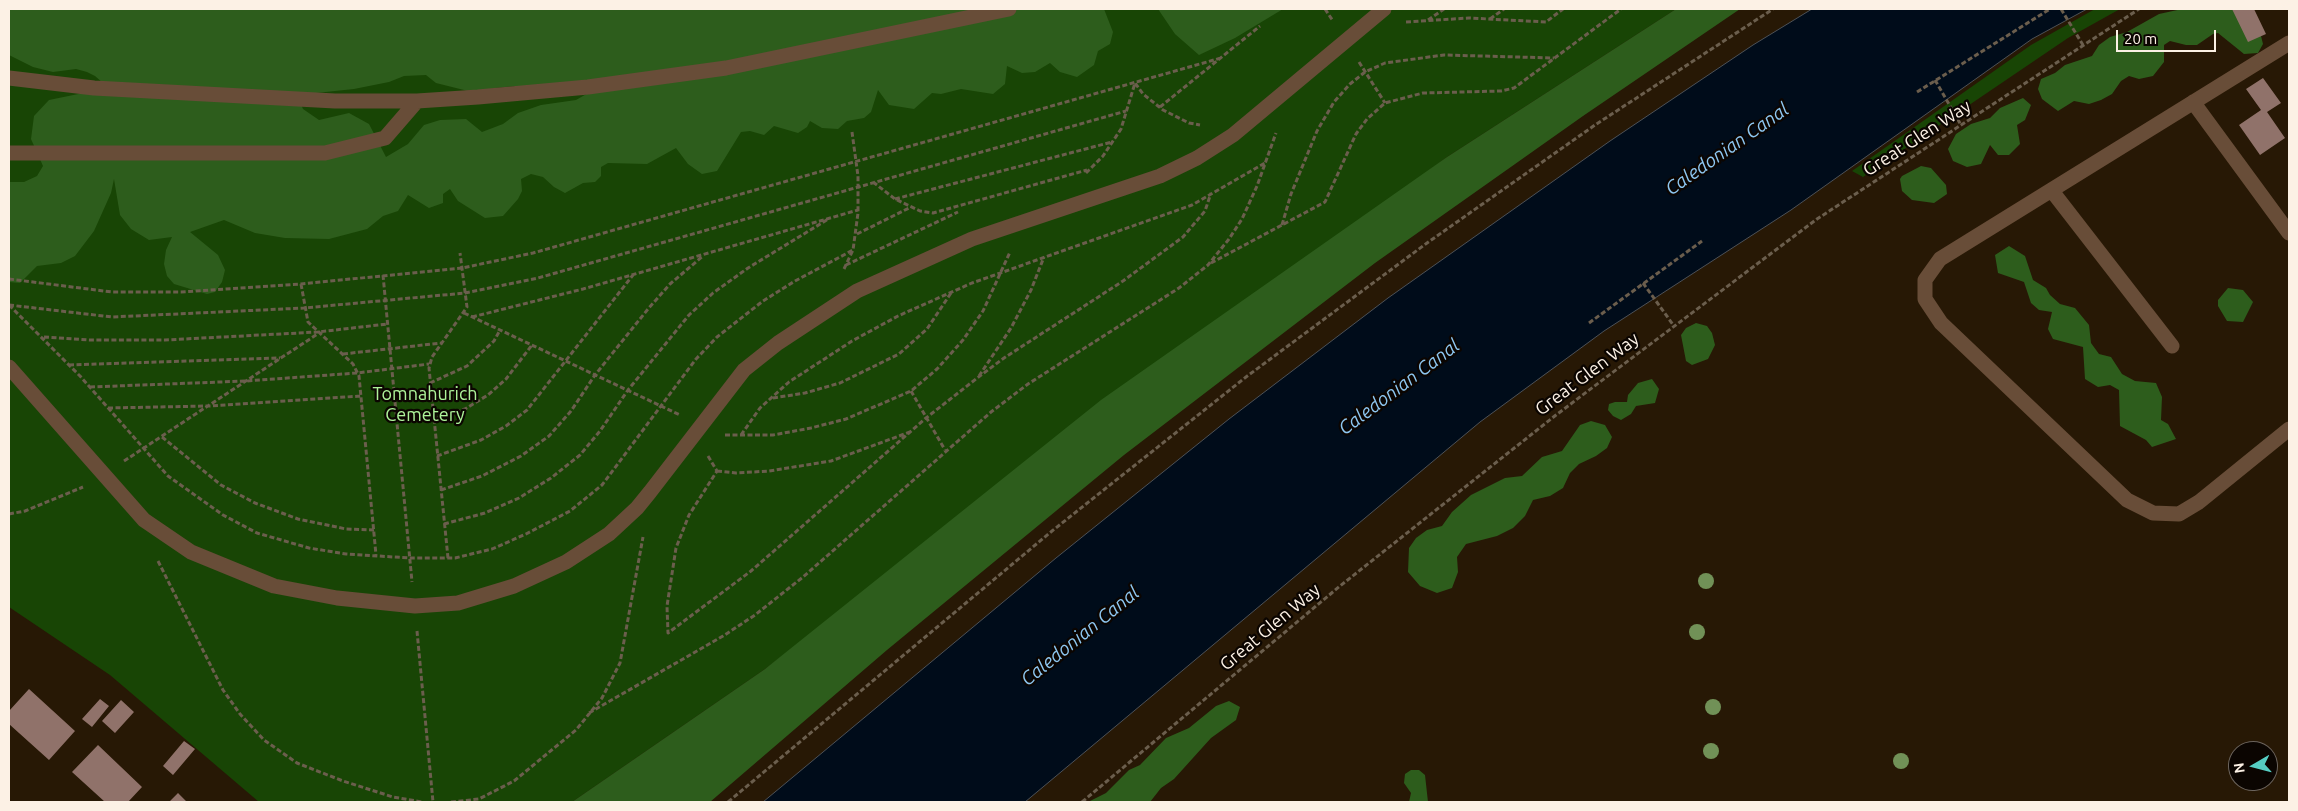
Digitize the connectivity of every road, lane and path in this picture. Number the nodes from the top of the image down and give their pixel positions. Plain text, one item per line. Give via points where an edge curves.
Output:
1 (1009, 9) edge
2 (1384, 9) edge
3 (1444, 9) edge
4 (1504, 9) edge
5 (1563, 9) edge
6 (1621, 9) edge
7 (1773, 9) edge
8 (2050, 9) edge
9 (2061, 9) edge
10 (2139, 9) edge
11 (1490, 19) junction
12 (1428, 20) junction
13 (1401, 22) dead end
14 (1260, 26) dead end
15 (2289, 43) edge
16 (2083, 45) junction
17 (1221, 58) junction
18 (1554, 58) junction
19 (9, 78) edge
20 (1935, 80) junction
21 (1135, 83) junction
22 (1917, 92) dead end
23 (418, 101) junction
24 (2193, 102) junction
25 (1160, 107) junction
26 (1126, 111) junction
27 (1280, 125) dead end
28 (1961, 125) junction
29 (1241, 128) junction
30 (852, 132) dead end
31 (1112, 142) junction
32 (9, 153) edge
33 (856, 161) junction
34 (1265, 163) junction
35 (1089, 170) junction
36 (872, 182) junction
37 (858, 186) junction
38 (2052, 191) junction
39 (1211, 193) junction
40 (895, 199) junction
41 (1078, 204) junction
42 (910, 207) junction
43 (858, 210) junction
44 (958, 212) dead end
45 (830, 218) junction
46 (1021, 223) junction
47 (1282, 226) junction
48 (2289, 233) edge
49 (856, 234) junction
50 (1702, 241) dead end
51 (853, 250) junction
52 (460, 253) dead end
53 (705, 254) junction
54 (1045, 257) junction
55 (846, 265) junction
56 (1208, 265) junction
57 (462, 268) junction
58 (842, 272) dead end
59 (1002, 272) junction
60 (383, 274) junction
61 (633, 275) junction
62 (9, 279) edge
63 (1643, 283) junction
64 (301, 284) junction
65 (952, 292) junction
66 (465, 293) junction
67 (385, 300) junction
68 (9, 304) edge
69 (304, 308) junction
70 (464, 313) junction
71 (472, 316) junction
72 (1588, 323) dead end
73 (387, 324) junction
74 (1674, 326) junction
75 (500, 330) junction
76 (319, 332) junction
77 (44, 337) junction
78 (442, 343) junction
79 (532, 345) junction
80 (2172, 346) dead end
81 (390, 348) junction
82 (342, 354) junction
83 (281, 358) junction
84 (565, 361) junction
85 (429, 364) junction
86 (69, 365) junction
87 (9, 367) edge
88 (392, 370) junction
89 (357, 373) junction
90 (595, 375) junction
91 (976, 380) junction
92 (246, 381) junction
93 (430, 383) junction
94 (89, 387) junction
95 (628, 390) junction
96 (911, 391) junction
97 (360, 396) junction
98 (772, 398) junction
99 (209, 406) junction
100 (660, 406) junction
101 (108, 408) junction
102 (926, 418) junction
103 (434, 419) junction
104 (698, 429) junction
105 (2289, 429) edge
106 (913, 430) junction
107 (741, 436) junction
108 (162, 437) junction
109 (143, 449) junction
110 (945, 450) junction
111 (437, 456) junction
112 (717, 471) junction
113 (103, 475) junction
114 (441, 490) junction
115 (650, 492) junction
116 (9, 514) edge
117 (444, 524) junction
118 (374, 530) junction
119 (154, 553) dead end
120 (376, 555) junction
121 (410, 558) junction
122 (448, 558) junction
123 (415, 606) junction
124 (589, 713) junction
125 (422, 802) edge
126 (433, 802) edge
127 (451, 802) edge
128 (728, 802) edge
129 (1082, 802) edge

1 - 23 lane via 726,68 588,87
2 - 29 lane
3 - 12 path
4 - 11 path
5 - 11 path via 1546,22
6 - 18 path
7 - 128 path via 1595,125 1427,243 1246,377 1052,531
8 - 20 path
9 - 16 path
10 - 16 path, Great Glen Way
11 - 12 path
12 - 13 path
14 - 17 path
15 - 24 lane
16 - 28 path, Great Glen Way
17 - 21 path
17 - 25 path
18 - 47 path via 1514,88 1422,92 1385,103 1356,134 1325,202
18 - 47 path via 1444,55 1385,63 1365,72 1334,102 1317,130 1291,194
19 - 23 lane via 94,88 335,101
20 - 22 path
20 - 28 path
21 - 25 path
21 - 26 path
21 - 33 path
23 - 32 lane via 385,138 325,153
24 - 38 lane
24 - 48 lane
25 - 29 path via 1189,123 1217,129
26 - 31 path
26 - 36 path
27 - 34 path
28 - 74 path, Great Glen Way via 1817,219
29 - 41 lane via 1197,158 1160,176
30 - 33 path
31 - 35 path
31 - 40 path
33 - 37 path
33 - 57 path via 533,253
34 - 39 path
34 - 56 path via 1242,219
35 - 41 path via 1075,184
35 - 42 path via 933,213
36 - 37 path
36 - 40 path
37 - 43 path
37 - 66 path via 538,278
38 - 80 lane
38 - 105 lane via 1940,259 1925,280 1925,299 1941,324 2127,500 2153,513 2179,514 2199,502
39 - 54 path via 1139,225
39 - 91 path via 1205,211 1177,242
40 - 42 path
41 - 46 lane
42 - 49 path
43 - 45 path
43 - 49 path
44 - 55 path
45 - 53 path
45 - 95 path via 713,293 689,315
46 - 59 path
46 - 104 lane via 972,239 858,291 778,343 744,370
47 - 56 path
49 - 51 path
50 - 63 path
51 - 55 path
51 - 100 path via 787,286 718,337 696,359
52 - 57 path
53 - 61 path
53 - 90 path via 670,284
54 - 59 path
54 - 91 path via 1012,328
55 - 58 path
56 - 110 path via 1179,288 1028,384
57 - 60 path
57 - 66 path
59 - 65 path
59 - 96 path via 983,311 963,340
60 - 64 path
60 - 67 path
61 - 71 path
61 - 84 path
62 - 64 path via 112,292 181,292
63 - 72 path
63 - 74 path
64 - 69 path
65 - 98 path via 852,341 813,365
65 - 98 path via 927,329 899,354 840,383
66 - 67 path
66 - 70 path via 467,307
67 - 69 path
67 - 73 path
68 - 69 path via 112,317
68 - 77 path
69 - 76 path via 308,322
70 - 71 path
70 - 78 path
71 - 75 path
73 - 76 path
73 - 81 path
74 - 129 path, Great Glen Way via 1340,586
75 - 79 path
75 - 93 path via 494,341 466,366
76 - 77 path via 165,340
76 - 82 path
76 - 83 path
77 - 86 path
78 - 81 path
78 - 85 path
79 - 84 path
79 - 103 path via 506,379 488,395 465,409
81 - 82 path
81 - 88 path
82 - 89 path
83 - 86 path
83 - 92 path
84 - 90 path
84 - 111 path via 527,410 506,426 481,440
85 - 88 path
85 - 93 path
86 - 94 path
87 - 113 lane
88 - 89 path
88 - 121 path
89 - 92 path
89 - 97 path
90 - 95 path
90 - 114 path via 571,411 549,436 482,476
91 - 102 path
92 - 94 path
92 - 99 path
93 - 103 path
94 - 101 path
95 - 100 path
95 - 117 path via 580,455 551,478 486,513
96 - 102 path
96 - 107 path via 846,420 773,435
97 - 99 path
97 - 118 path
98 - 107 path via 760,408
99 - 101 path
99 - 108 path
100 - 104 path
100 - 122 path via 602,485 570,511 492,549
101 - 109 path
102 - 106 path
102 - 110 path
103 - 111 path
104 - 107 path
104 - 112 path
104 - 115 lane
106 - 112 path via 831,461 769,471
106 - 112 path via 751,571 668,633 667,606 676,548 689,515
108 - 109 path
108 - 118 path via 222,485 255,502 298,518 346,529
109 - 113 path
109 - 120 path via 168,476 224,515 257,533 309,548
110 - 124 path via 803,577 755,615
111 - 114 path
113 - 116 path via 76,491
113 - 123 lane via 144,520 191,552 236,572 274,586 338,598
114 - 117 path
115 - 123 lane via 609,534 566,562 514,586 458,603
115 - 124 path via 620,663 602,698
117 - 122 path
118 - 120 path
119 - 125 path via 224,690 264,740 297,763 342,781 393,797
120 - 121 path
121 - 122 path
121 - 123 path
123 - 126 path
124 - 127 path via 576,730 514,781 479,799

